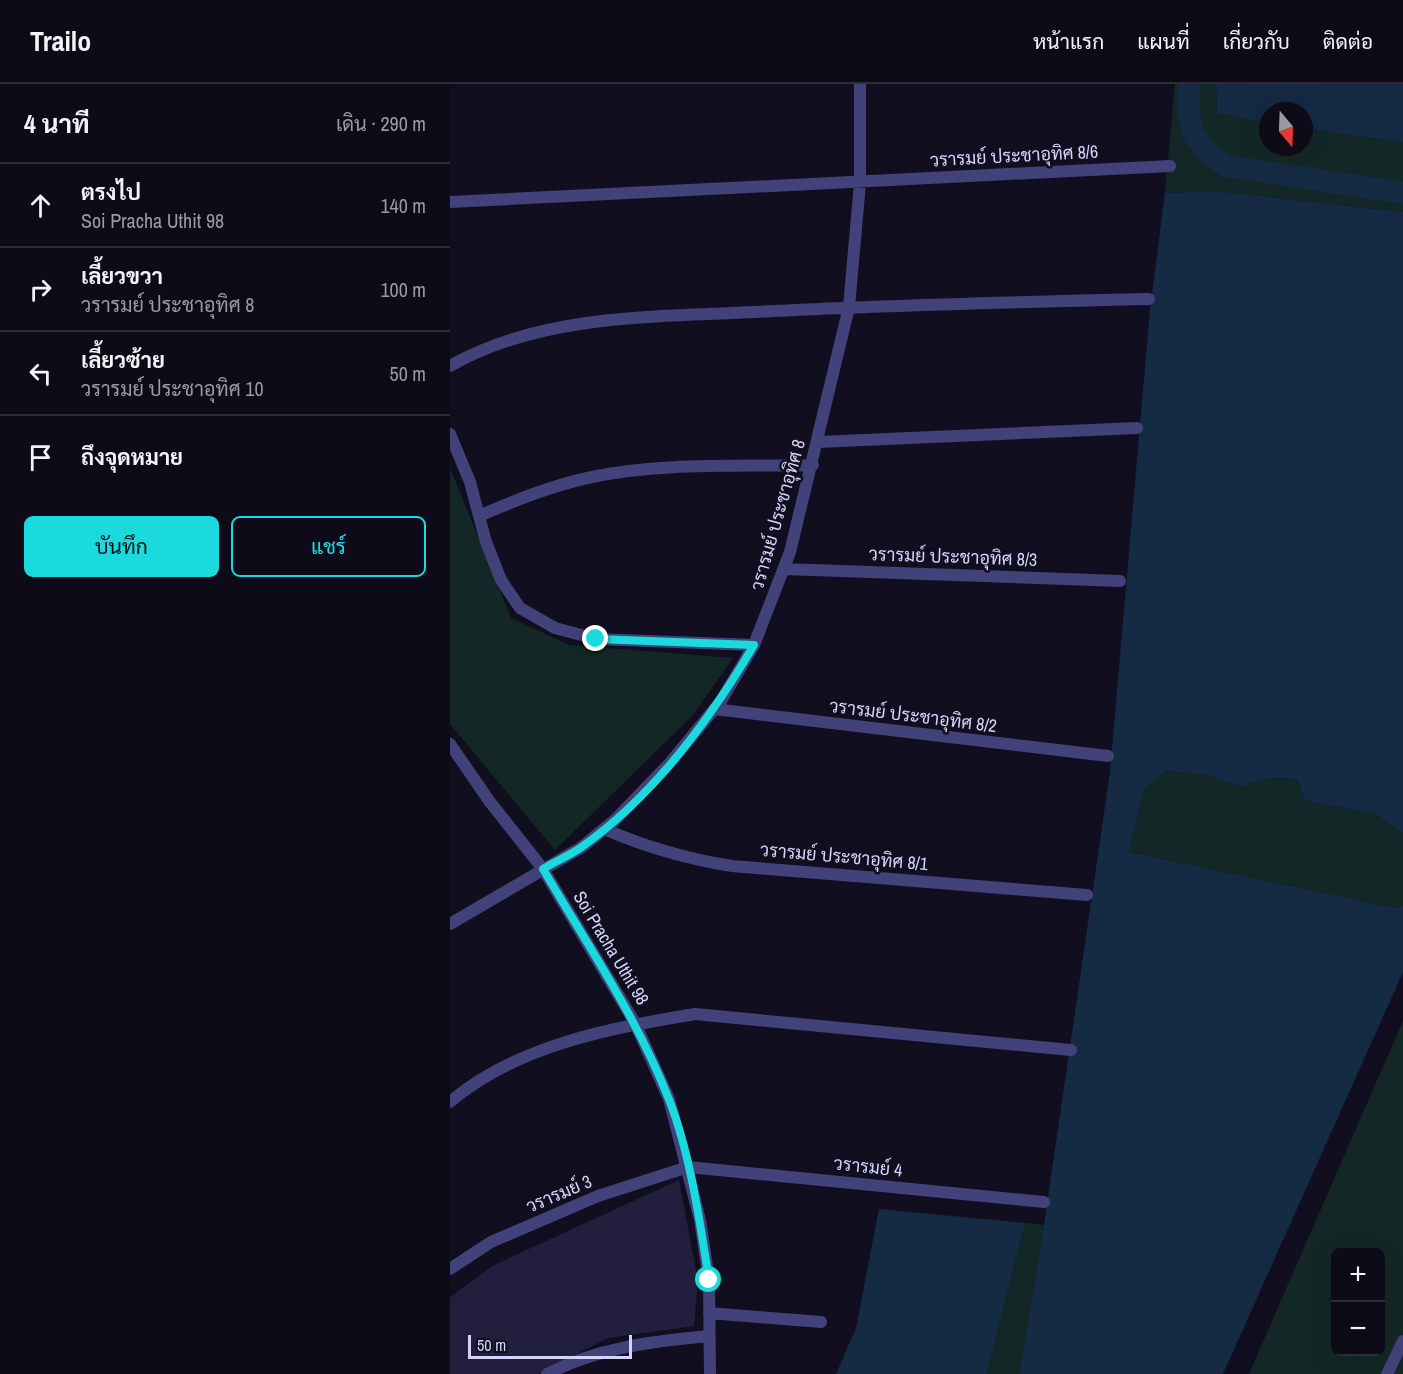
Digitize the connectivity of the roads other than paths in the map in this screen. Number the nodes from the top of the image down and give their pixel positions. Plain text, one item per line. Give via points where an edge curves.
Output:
1 (860, 84) edge
2 (1170, 166) dead end
3 (860, 183) junction
4 (450, 202) edge
5 (1149, 299) dead end
6 (849, 307) junction
7 (450, 366) edge
8 (1137, 428) dead end
9 (450, 434) edge
10 (818, 442) junction
11 (813, 465) junction
12 (479, 516) junction
13 (784, 569) junction
14 (1120, 581) dead end
15 (754, 645) junction
16 (714, 709) junction
17 (450, 745) edge
18 (1108, 756) dead end
19 (604, 828) junction
20 (543, 869) junction
21 (1088, 895) dead end
22 (450, 924) edge
23 (635, 1023) junction
24 (1071, 1050) dead end
25 (450, 1102) edge
26 (688, 1167) junction
27 (1044, 1202) dead end
28 (450, 1269) edge
29 (710, 1313) junction
30 (821, 1322) dead end
31 (709, 1336) junction
32 (1403, 1341) edge
33 (547, 1374) edge
34 (710, 1374) edge
35 (1388, 1374) edge

1 - 3 street, วรารมย์ ประชาอุทิศ 8
2 - 3 street, วรารมย์ ประชาอุทิศ 8/6
3 - 4 street, วรารมย์ ประชาอุทิศ 8/6
3 - 6 street, วรารมย์ ประชาอุทิศ 8
5 - 6 street
6 - 7 street via 594,322 512,340
6 - 10 street, วรารมย์ ประชาอุทิศ 8
8 - 10 street
9 - 12 street
10 - 11 street, วรารมย์ ประชาอุทิศ 8
11 - 12 street via 680,468 592,477 546,489
11 - 13 street, วรารมย์ ประชาอุทิศ 8
12 - 15 street via 486,542 520,608 555,628 596,639
13 - 14 street, วรารมย์ ประชาอุทิศ 8/3
13 - 15 street, วรารมย์ ประชาอุทิศ 8
15 - 16 street, วรารมย์ ประชาอุทิศ 8
16 - 18 street, วรารมย์ ประชาอุทิศ 8/2
16 - 19 street, วรารมย์ ประชาอุทิศ 8 via 668,765
17 - 20 street, Soi Pracha Uthit 98
19 - 20 street, วรารมย์ ประชาอุทิศ 8 via 582,847
19 - 21 street, วรารมย์ ประชาอุทิศ 8/1 via 684,858 732,867
20 - 22 street, วรารมย์ ประชาอุทิศ 8
20 - 23 street, Soi Pracha Uthit 98
23 - 24 street via 695,1014
23 - 25 street via 574,1040 509,1065
23 - 26 street, Soi Pracha Uthit 98 via 669,1099
26 - 27 street, วรารมย์ 4
26 - 28 street, วรารมย์ 3 via 598,1196 491,1242
26 - 29 street, Soi Pracha Uthit 98 via 709,1280
29 - 30 street
29 - 31 street, Soi Pracha Uthit 98
31 - 33 street via 624,1347
31 - 34 street, Soi Pracha Uthit 98
32 - 35 street

